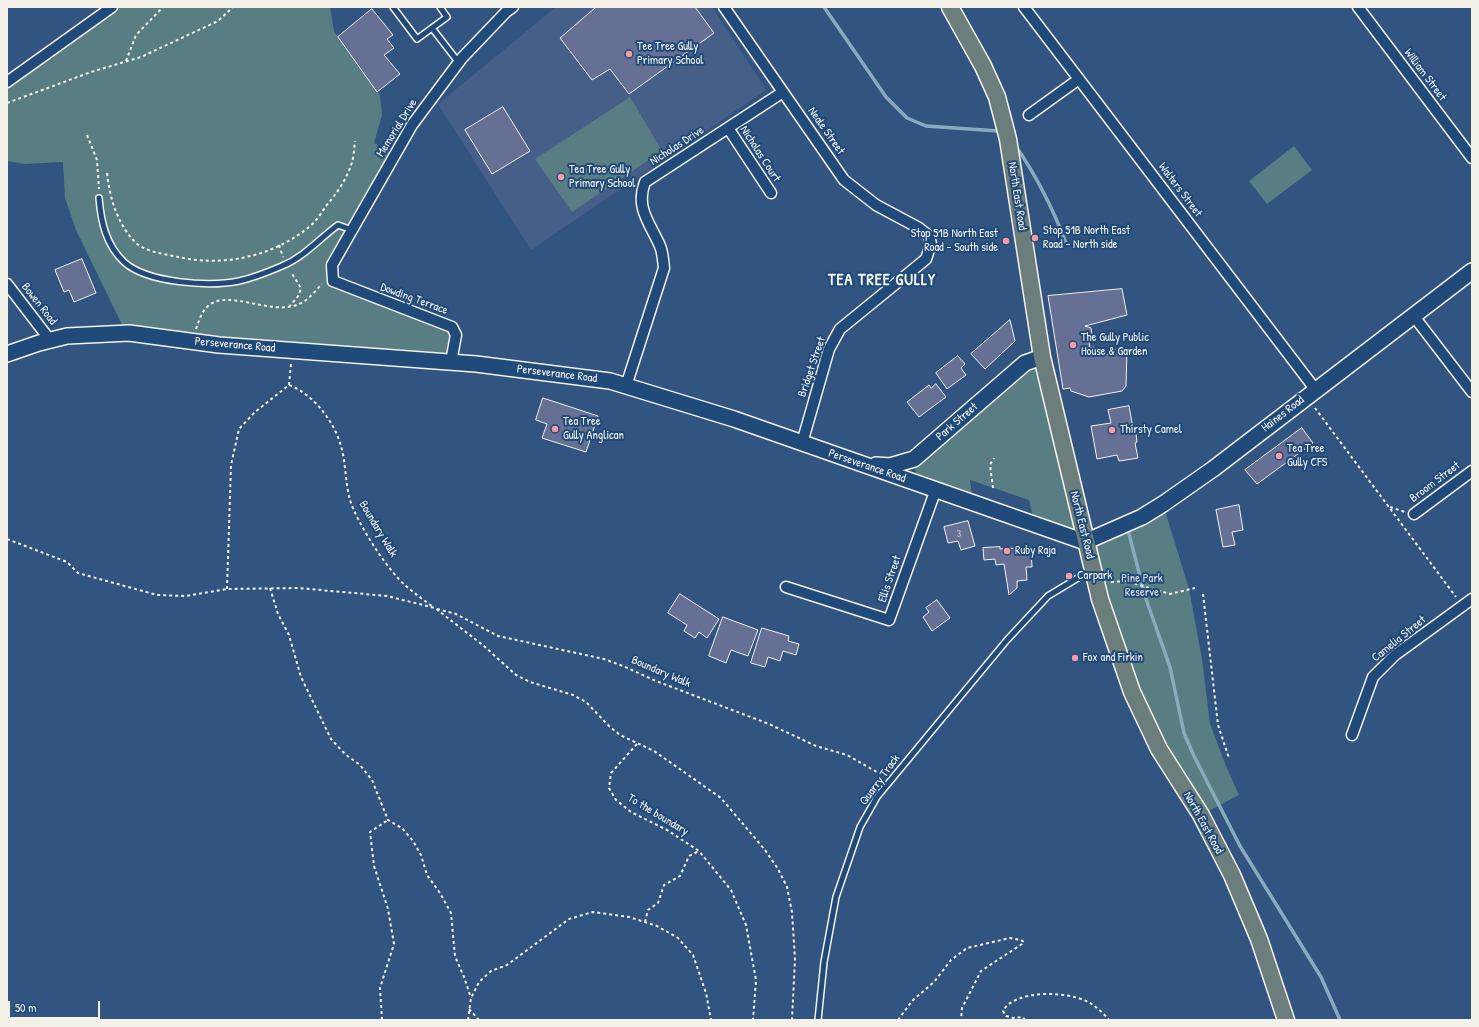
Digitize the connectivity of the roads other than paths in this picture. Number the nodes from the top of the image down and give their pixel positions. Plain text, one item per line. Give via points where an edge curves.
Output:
1 (112, 7) edge
2 (393, 7) edge
3 (440, 7) edge
4 (513, 7) edge
5 (724, 7) edge
6 (950, 7) edge
7 (1024, 7) edge
8 (1358, 7) edge
9 (432, 28) junction
10 (459, 63) junction
11 (1079, 79) junction
12 (7, 82) edge
13 (783, 92) junction
14 (1029, 114) dead end
15 (728, 128) junction
16 (1472, 158) edge
17 (771, 193) dead end
18 (99, 198) road end
19 (352, 230) junction
20 (931, 244) joint
21 (1472, 271) edge
22 (333, 282) joint
23 (7, 284) edge
24 (1413, 315) junction
25 (50, 340) junction
26 (7, 354) edge
27 (1042, 357) junction
28 (451, 362) junction
29 (626, 386) junction
30 (1472, 392) edge
31 (1310, 393) junction
32 (802, 443) junction
33 (914, 459) junction
34 (865, 465) junction
35 (1472, 471) edge
36 (917, 483) junction
37 (936, 490) junction
38 (1414, 514) road end
39 (1085, 542) junction
40 (1094, 576) junction
41 (786, 587) dead end
42 (1472, 598) edge
43 (1352, 736) dead end
44 (818, 1020) edge
45 (1286, 1020) edge

1 - 12 street
2 - 9 lane via 417,39
3 - 9 lane via 447,16
4 - 10 street, Memorial Drive
5 - 13 street, Neale Street
6 - 27 main road, North East Road via 997,97 1008,139
7 - 11 street, Walters Street
8 - 16 street, William Street
9 - 10 lane
10 - 19 street, Memorial Drive via 412,125
11 - 14 street
11 - 31 street, Walters Street
13 - 15 street, Nicholas Drive
13 - 20 street, Neale Street via 844,180 876,205 919,228 929,236
15 - 17 street, Nicholas Court
15 - 29 street, Nicholas Drive via 645,182 640,194 642,210 661,248 664,268
18 - 19 lane via 107,238 124,262 138,272 161,279 220,283 238,281 262,274 300,257 338,225
19 - 22 street, Memorial Drive via 332,265
20 - 32 street, Bridget Street via 926,259 840,329 829,349
21 - 24 street, Haines Road
22 - 28 street, Dowding Terrace via 452,327 456,335
23 - 25 street, Bowen Road
24 - 30 street
24 - 31 street, Haines Road
25 - 26 street, Perseverance Road
25 - 28 street, Perseverance Road via 67,336 129,333 190,341
27 - 33 street, Park Street via 1025,363
27 - 39 main road, North East Road
28 - 29 street, Perseverance Road via 610,381
29 - 32 street, Perseverance Road
31 - 39 street, Haines Road via 1213,469 1142,518
32 - 34 street, Perseverance Road
33 - 34 street, Park Street via 890,466
33 - 36 street via 913,472
34 - 36 street, Perseverance Road
35 - 38 street, Broom Street
36 - 37 street, Perseverance Road
37 - 39 street, Perseverance Road
37 - 41 street, Ellis Street via 889,620
39 - 40 main road, North East Road
40 - 44 lane, Quarry Track via 1048,596 1007,640 877,797 860,827 836,897 824,962
40 - 45 main road, North East Road via 1132,692 1158,749 1201,815 1232,875 1259,939
42 - 43 street, Camelia Street via 1395,655 1373,677

